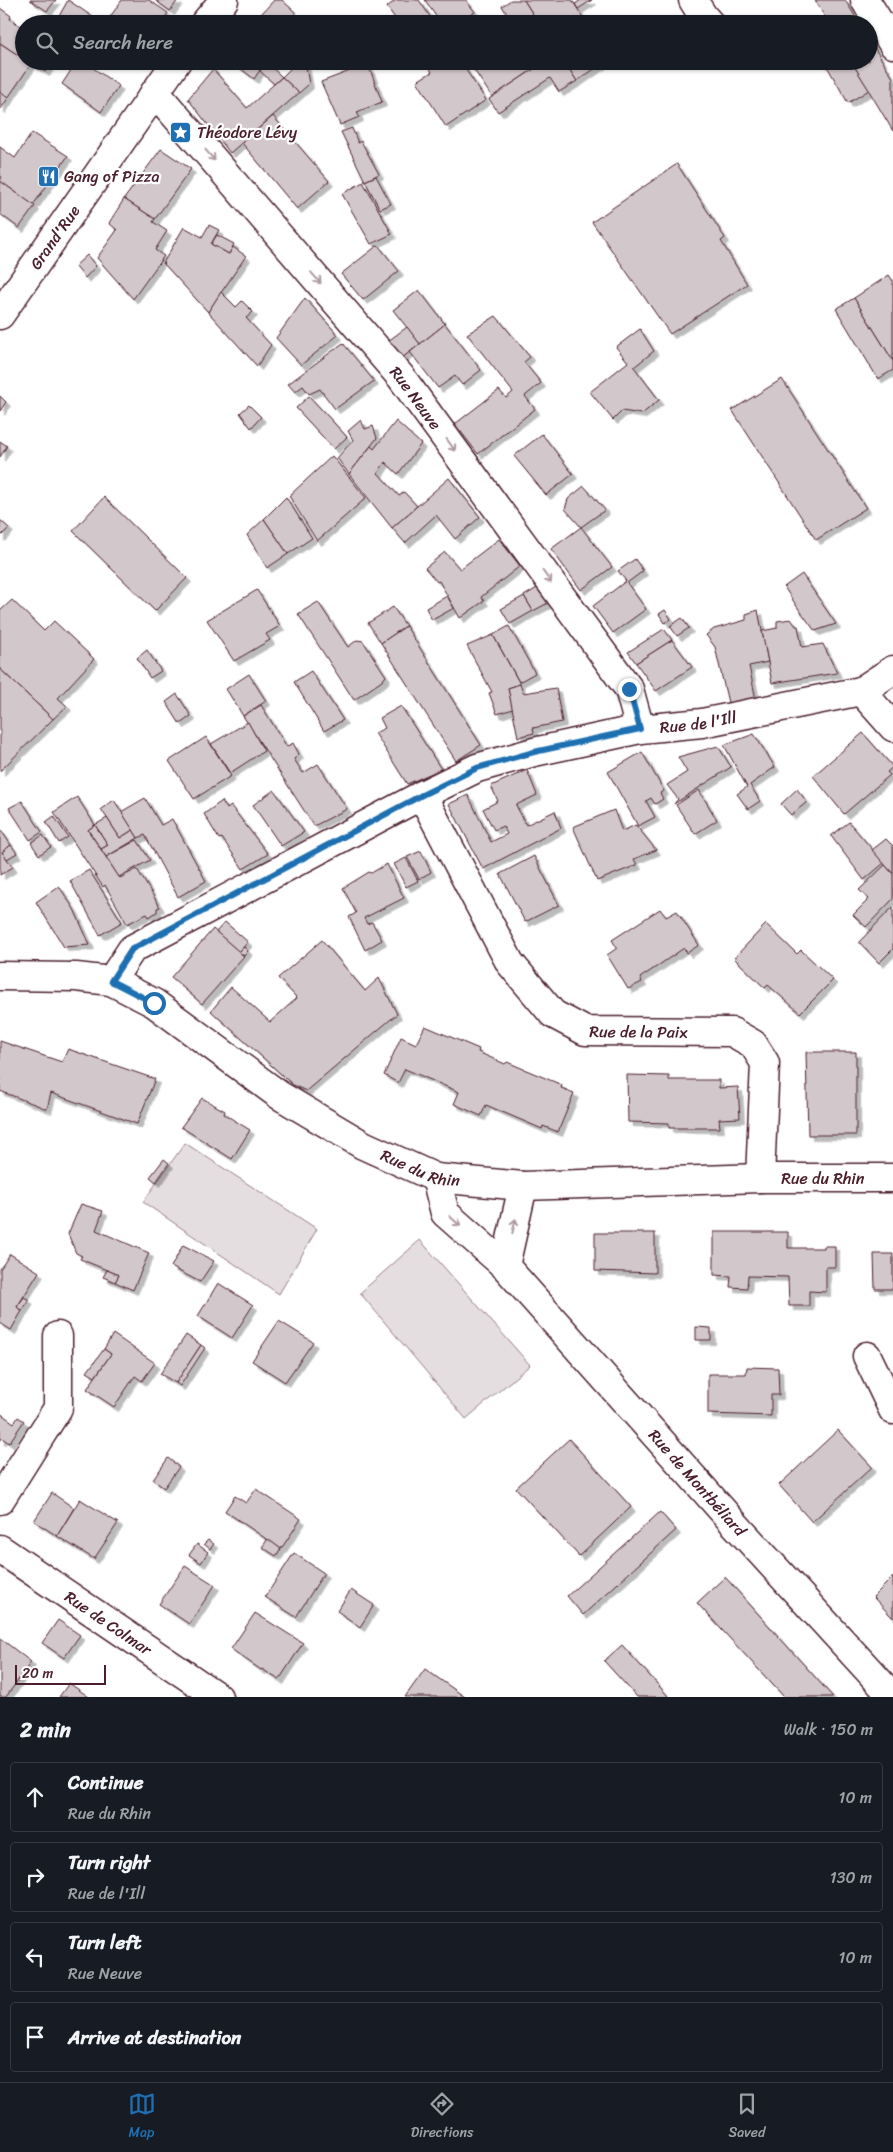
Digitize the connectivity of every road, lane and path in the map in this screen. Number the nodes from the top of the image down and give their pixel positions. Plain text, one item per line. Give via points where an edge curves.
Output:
1 (224, 0) edge
2 (693, 0) edge
3 (865, 0) edge
4 (212, 15) edge
5 (702, 15) edge
6 (875, 15) edge
7 (878, 20) edge
8 (893, 44) edge
9 (171, 70) edge
10 (155, 92) junction
11 (0, 315) edge
12 (893, 670) edge
13 (861, 691) junction
14 (893, 727) edge
15 (640, 729) junction
16 (422, 795) junction
17 (0, 976) edge
18 (111, 981) junction
19 (436, 1178) junction
20 (760, 1178) junction
21 (893, 1178) edge
22 (524, 1186) junction
23 (504, 1266) junction
24 (58, 1336) dead end
25 (867, 1356) dead end
26 (893, 1410) edge
27 (0, 1500) edge
28 (0, 1549) edge
29 (893, 1696) edge
30 (218, 1697) edge

1 - 4 street
2 - 5 street
3 - 6 street
7 - 8 street
9 - 10 street, Grand'Rue
10 - 11 street, Grand'Rue
10 -> 15 street, Rue Neuve via 401,377 629,689
12 - 13 street, Rue de l'Ill
13 - 14 street
13 - 15 street, Rue de l'Ill via 702,723
15 - 16 street, Rue de l'Ill via 477,768
16 - 18 street, Rue de l'Ill via 132,949
16 - 20 street, Rue de la Paix via 510,963 553,1014 585,1031 732,1032 753,1044 766,1062
17 - 18 street, Rue du Rhin
18 - 19 street, Rue du Rhin via 154,1003 279,1095 363,1145
19 - 22 street, Rue du Rhin
19 -> 23 street, Rue de Montbéliard via 446,1213
20 - 21 street, Rue du Rhin
20 - 22 street, Rue du Rhin
23 -> 22 street
23 - 29 street, Rue de Montbéliard
24 - 27 street via 58,1408
25 - 26 street
28 - 30 street, Rue de Colmar

